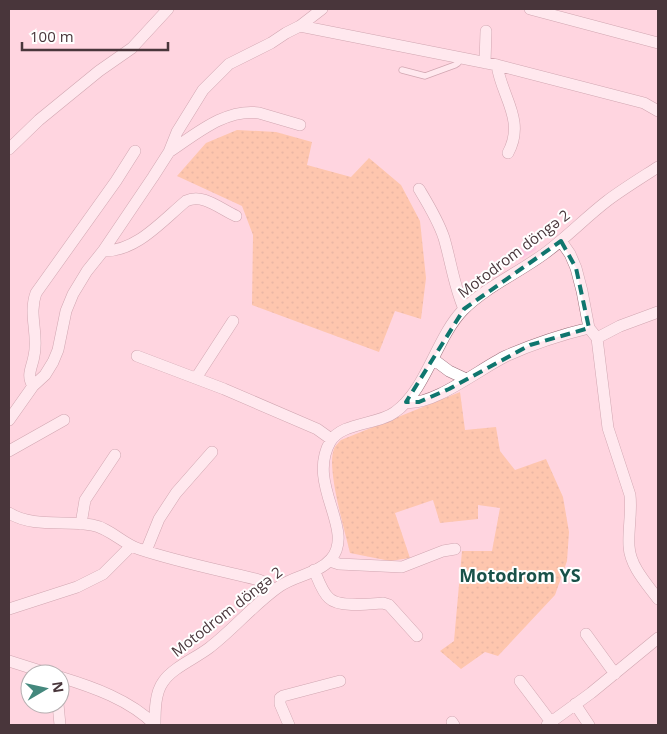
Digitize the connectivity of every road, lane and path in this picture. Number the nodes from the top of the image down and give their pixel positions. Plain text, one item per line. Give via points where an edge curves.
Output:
1 (168, 9) edge
2 (322, 9) edge
3 (530, 9) edge
4 (300, 26) junction
5 (486, 31) dead end
6 (658, 43) edge
7 (461, 58) junction
8 (491, 64) junction
9 (402, 70) dead end
10 (658, 111) edge
11 (300, 125) dead end
12 (9, 149) edge
13 (135, 151) dead end
14 (169, 152) junction
15 (508, 152) dead end
16 (658, 168) edge
17 (419, 189) dead end
18 (236, 216) dead end
19 (561, 241) junction
20 (103, 251) junction
21 (464, 309) junction
22 (656, 312) edge
23 (233, 321) dead end
24 (658, 325) edge
25 (593, 333) junction
26 (137, 356) dead end
27 (433, 359) junction
28 (196, 378) junction
29 (466, 379) junction
30 (33, 386) junction
31 (406, 402) junction
32 (9, 420) edge
33 (64, 420) dead end
34 (331, 439) junction
35 (9, 451) edge
36 (212, 452) dead end
37 (116, 455) dead end
38 (9, 513) edge
39 (81, 524) junction
40 (131, 546) junction
41 (455, 549) dead end
42 (146, 551) junction
43 (330, 561) junction
44 (314, 570) junction
45 (274, 590) junction
46 (658, 599) edge
47 (9, 609) edge
48 (586, 634) dead end
49 (417, 636) dead end
50 (658, 638) edge
51 (616, 674) junction
52 (70, 680) edge
53 (340, 681) dead end
54 (520, 681) dead end
55 (575, 704) junction
56 (549, 724) edge
57 (155, 725) edge
58 (290, 725) edge
59 (589, 725) edge

1 - 12 street via 132,48 39,120
2 - 4 street
3 - 6 street
4 - 7 street
4 - 14 street via 222,70 191,108
5 - 8 street
7 - 8 street
7 - 9 lane via 455,65 430,75
8 - 10 street via 644,103
8 - 15 street via 511,108 513,142
11 - 14 street via 252,112 230,115
13 - 30 street via 36,293 32,315 36,347 29,375
14 - 20 street
16 - 19 street, Motodrom döngə 2 via 606,202
17 - 21 street via 443,236
18 - 20 street via 201,198 192,198 142,238 120,249
19 - 21 street, Motodrom döngə 2
19 - 25 street via 576,268
20 - 30 street via 73,294 58,350 45,375
21 - 27 street, Motodrom döngə 2 via 449,328
22 - 24 street
22 - 25 street
23 - 28 street
25 - 29 street via 566,334 530,345
25 - 46 street via 608,428 630,495 629,548 634,565
26 - 28 street
27 - 29 street
27 - 31 street, Motodrom döngə 2
28 - 34 street via 317,429
29 - 31 street via 419,402
30 - 32 street
31 - 34 street, Motodrom döngə 2 via 395,412 344,430
33 - 35 street
34 - 43 street via 324,457 322,477 339,538
36 - 42 street via 176,493
37 - 39 street via 85,500
38 - 39 street via 36,522
39 - 40 street via 103,529
40 - 42 street
40 - 47 street via 104,574 77,587
41 - 43 street via 402,567
42 - 45 street via 259,580
43 - 44 street, Motodrom döngə 2
44 - 45 street, Motodrom döngə 2
44 - 49 street via 329,599 340,603 389,605
45 - 57 street, Motodrom döngə 2 via 226,635 164,680 158,692
48 - 51 street
50 - 51 street
51 - 55 street
52 - 57 street via 95,688 128,705
53 - 58 street via 280,698
54 - 56 street
55 - 56 street
55 - 59 street

